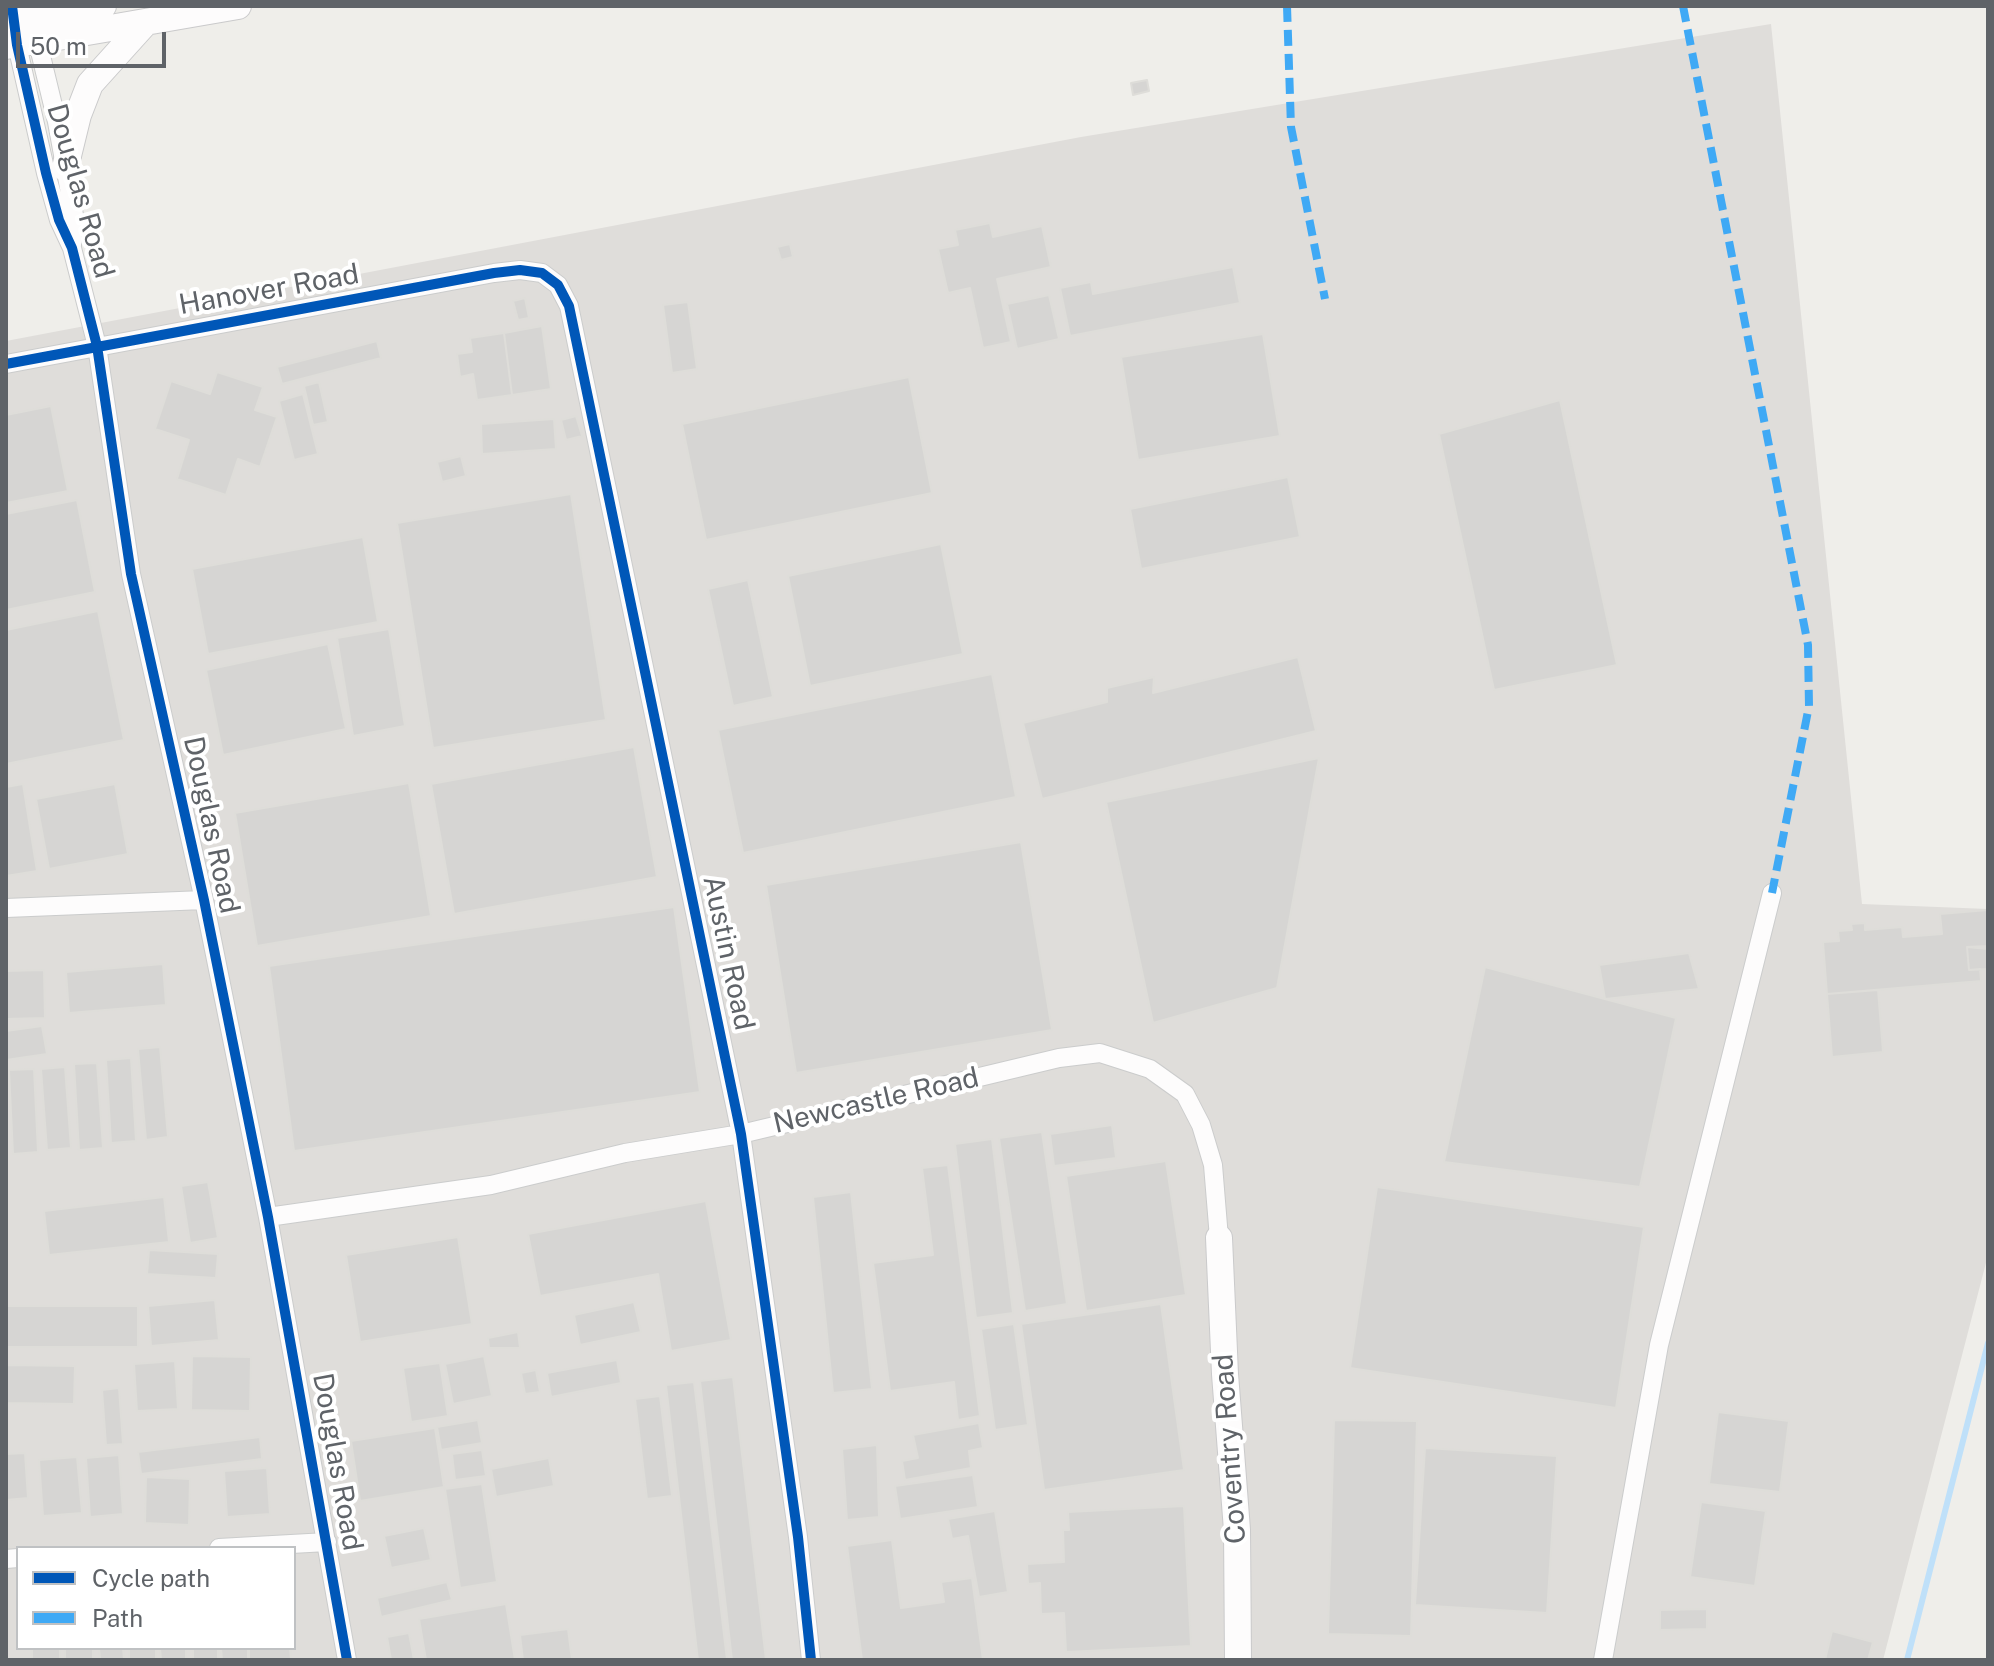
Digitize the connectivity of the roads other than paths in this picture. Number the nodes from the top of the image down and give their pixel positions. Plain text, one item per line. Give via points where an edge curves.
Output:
1 (103, 6) edge
2 (238, 6) edge
3 (145, 23) junction
4 (20, 27) edge
5 (65, 168) junction
6 (72, 248) junction
7 (542, 273) joint
8 (97, 346) junction
9 (6, 364) edge
10 (1772, 893) dead end
11 (204, 900) junction
12 (6, 908) edge
13 (741, 1134) junction
14 (268, 1217) junction
15 (1219, 1238) joint
16 (327, 1542) junction
17 (255, 1546) edge
18 (347, 1660) edge
19 (811, 1660) edge
20 (1238, 1660) edge
21 (1603, 1660) edge

1 - 4 main road
2 - 3 main road
3 - 4 main road
3 - 5 main road via 90,84
4 - 5 street, Douglas Road
4 - 6 street, Douglas Road via 46,173
5 - 6 street, Douglas Road via 74,215
6 - 8 street, Douglas Road
7 - 8 street, Hanover Road via 494,273
7 - 13 street, Austin Road via 558,285 569,306
8 - 9 street, Hanover Road
8 - 11 street, Douglas Road via 131,574
10 - 21 street via 1659,1345
11 - 12 street
11 - 14 street, Douglas Road
13 - 14 street, Newcastle Road via 625,1153 491,1185
13 - 15 street, Newcastle Road via 1059,1058 1100,1053 1150,1069 1185,1094 1213,1165
13 - 19 street, Austin Road
14 - 16 street, Douglas Road
15 - 20 main road, Coventry Road via 1237,1530
16 - 17 street
16 - 18 street, Douglas Road

